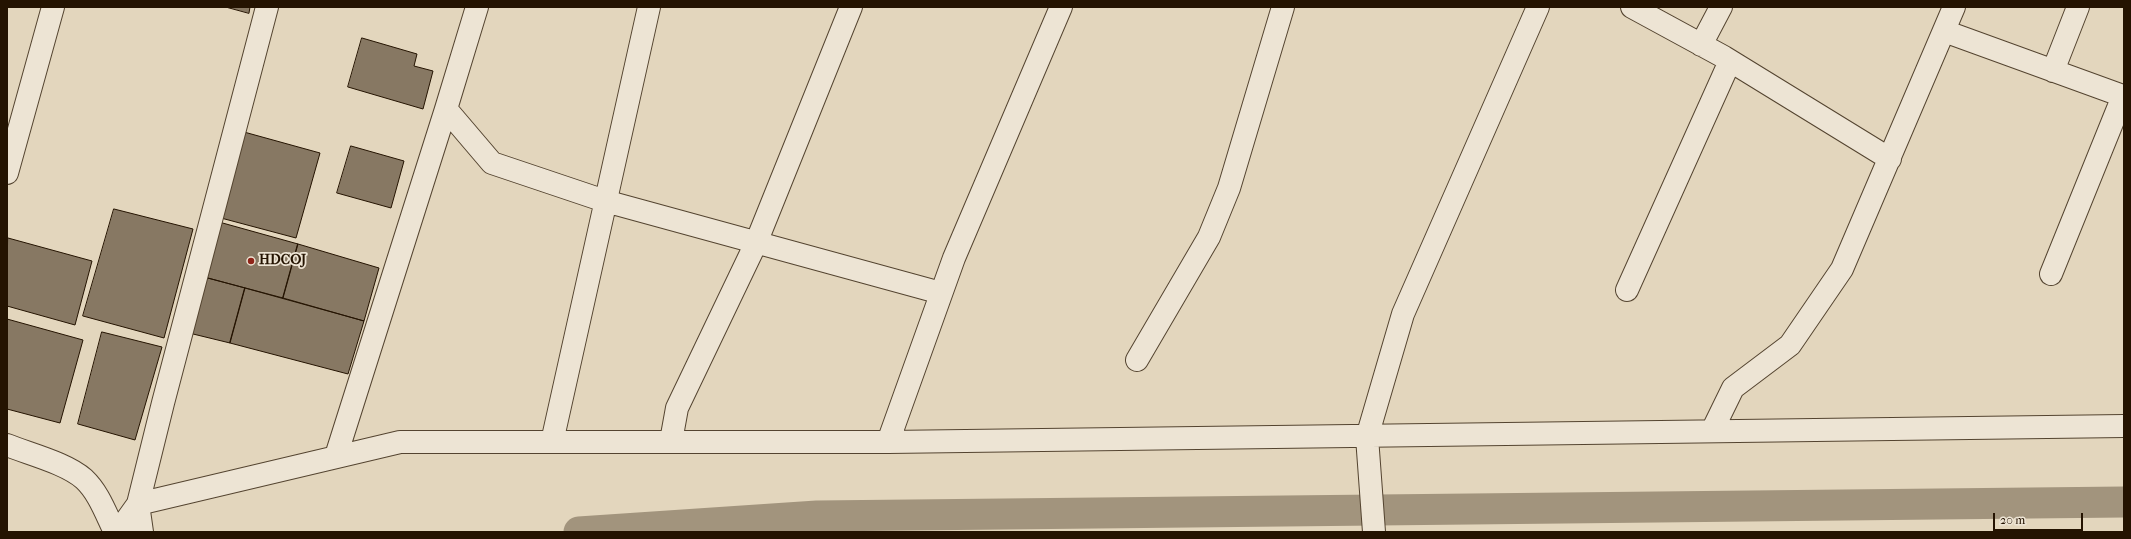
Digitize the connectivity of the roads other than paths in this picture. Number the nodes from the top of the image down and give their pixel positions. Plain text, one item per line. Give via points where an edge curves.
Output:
1 (53, 7) edge
2 (267, 7) edge
3 (477, 7) edge
4 (649, 7) edge
5 (851, 7) edge
6 (1060, 7) edge
7 (1283, 7) edge
8 (1538, 7) edge
9 (1632, 7) edge
10 (1721, 7) edge
11 (1954, 7) edge
12 (2078, 7) edge
13 (1944, 31) junction
14 (1701, 45) junction
15 (1730, 61) junction
16 (2053, 71) junction
17 (446, 109) junction
18 (1890, 159) junction
19 (7, 173) edge
20 (605, 201) junction
21 (756, 243) junction
22 (2051, 274) dead end
23 (1627, 290) dead end
24 (941, 293) junction
25 (1136, 360) dead end
26 (2124, 426) edge
27 (1712, 431) junction
28 (1367, 437) junction
29 (671, 441) junction
30 (552, 442) junction
31 (888, 442) junction
32 (7, 445) edge
33 (336, 456) junction
34 (138, 504) junction
35 (116, 532) edge
36 (142, 532) edge
37 (1374, 532) edge

1 - 19 street
2 - 34 street via 162,403
3 - 17 street
4 - 20 street
5 - 21 street
6 - 24 street
7 - 25 street via 1229,188 1209,237
8 - 28 street via 1403,314
9 - 14 street
10 - 14 street
11 - 13 street
12 - 16 street
13 - 16 street
13 - 18 street
14 - 15 street
15 - 18 street
15 - 23 street
16 - 22 street via 2123,96
17 - 20 street via 492,163
17 - 33 street
18 - 27 street via 1842,269 1790,345 1733,388
20 - 21 street
20 - 30 street
21 - 24 street
21 - 29 street via 677,408
24 - 31 street
26 - 27 street
27 - 28 street
28 - 31 street
28 - 37 street
29 - 30 street
29 - 31 street
30 - 33 street via 400,442
32 - 35 street via 67,468 83,478 98,496
33 - 34 street
34 - 35 street
34 - 36 street

